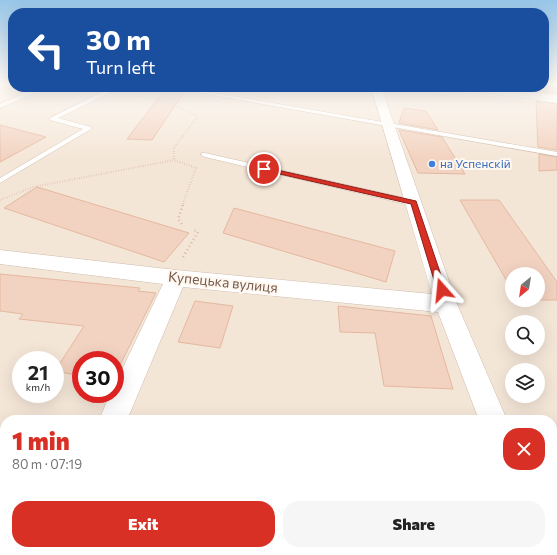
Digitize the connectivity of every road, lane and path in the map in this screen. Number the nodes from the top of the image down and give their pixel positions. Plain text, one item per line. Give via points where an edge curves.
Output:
1 (72, 109) edge
2 (182, 109) edge
3 (296, 109) edge
4 (383, 109) edge
5 (388, 125) junction
6 (557, 154) edge
7 (205, 155) dead end
8 (174, 160) junction
9 (0, 181) edge
10 (0, 200) edge
11 (414, 203) junction
12 (183, 226) dead end
13 (192, 229) dead end
14 (0, 257) edge
15 (176, 278) junction
16 (446, 304) junction
17 (115, 415) edge
18 (491, 415) edge

1 - 9 lane via 52,119 89,128
2 - 8 path via 198,116 174,148
3 - 5 lane
4 - 5 street
5 - 6 lane
5 - 11 street
7 - 11 lane
8 - 10 path via 33,187
8 - 12 path via 196,168 178,219
11 - 16 street
13 - 15 path via 198,232 181,260
14 - 15 street, Купецька вулиця
15 - 16 street, Купецька вулиця
15 - 17 street
16 - 18 street

